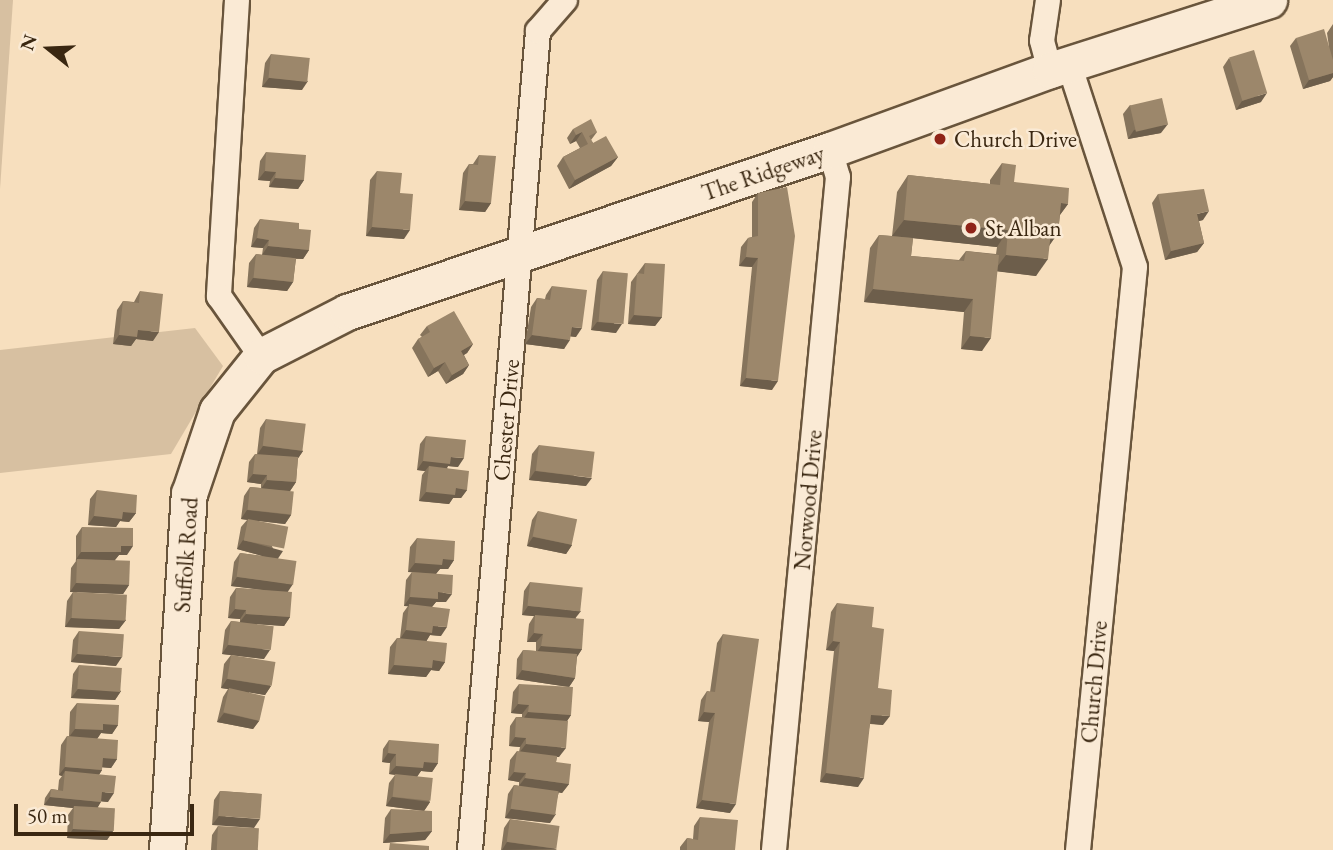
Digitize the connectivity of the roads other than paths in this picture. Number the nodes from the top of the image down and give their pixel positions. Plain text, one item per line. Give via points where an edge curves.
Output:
1 (237, 0) edge
2 (565, 0) edge
3 (1048, 0) edge
4 (1269, 0) edge
5 (1060, 67) junction
6 (830, 150) junction
7 (521, 254) junction
8 (261, 356) junction
9 (167, 850) edge
10 (470, 850) edge
11 (774, 850) edge
12 (1078, 850) edge

1 - 8 street via 219,296
2 - 7 street, Chester Drive via 538,31
3 - 5 street, Church Drive via 1042,41
4 - 5 street, The Ridgeway
5 - 6 street, The Ridgeway
5 - 12 street, Church Drive via 1135,267
6 - 7 street, The Ridgeway
6 - 11 street, Norwood Drive via 837,188
7 - 8 street, The Ridgeway via 347,312
7 - 10 street, Chester Drive
8 - 9 street, Suffolk Road via 217,411 189,494

